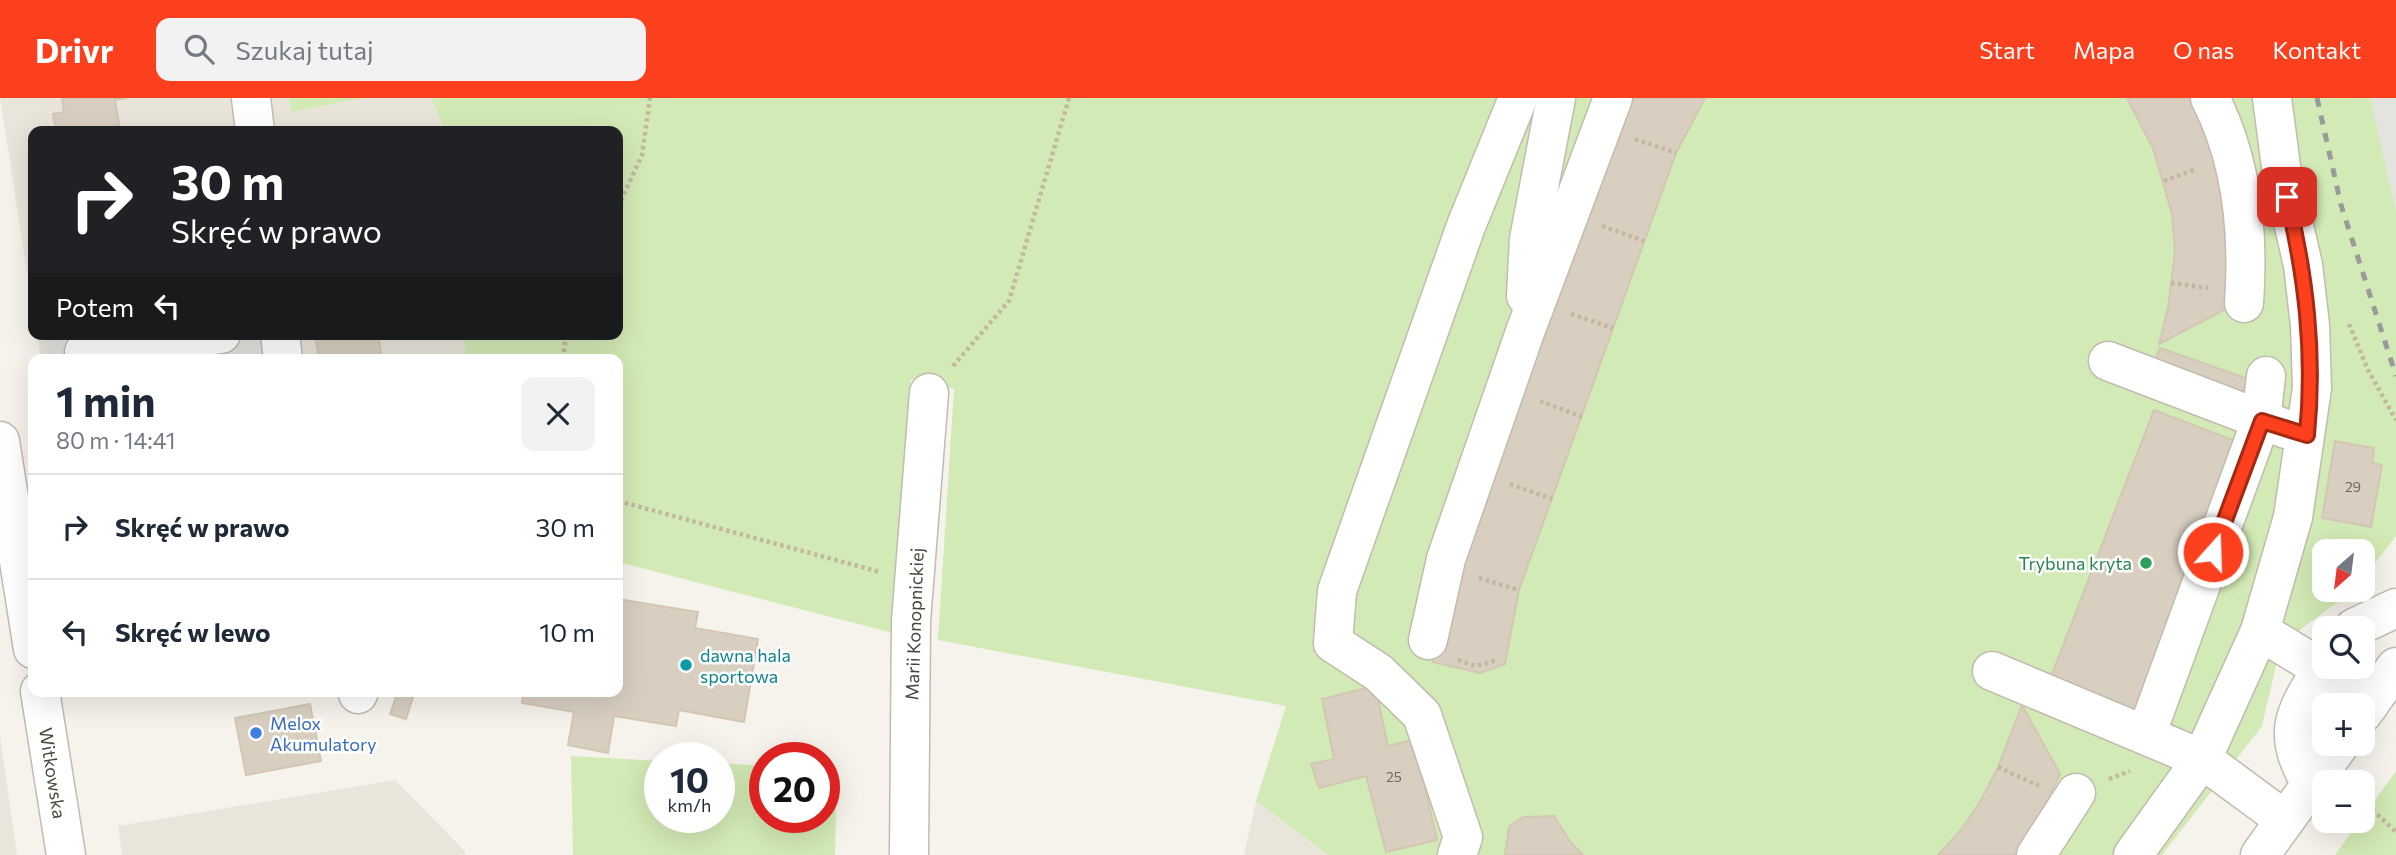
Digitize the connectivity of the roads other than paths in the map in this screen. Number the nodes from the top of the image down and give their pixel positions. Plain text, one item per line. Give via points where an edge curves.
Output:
1 (251, 98) edge
2 (1518, 98) edge
3 (1556, 98) edge
4 (1613, 98) edge
5 (2210, 98) edge
6 (2272, 98) edge
7 (254, 126) edge
8 (2231, 296) road end
9 (1525, 332) junction
10 (175, 340) edge
11 (84, 354) edge
12 (2108, 361) dead end
13 (2266, 376) dead end
14 (929, 393) road end
15 (2262, 421) junction
16 (2307, 435) junction
17 (0, 441) edge
18 (2396, 608) edge
19 (28, 617) edge
20 (2375, 618) edge
21 (2260, 631) junction
22 (1440, 649) road end
23 (2312, 661) edge
24 (2396, 667) edge
25 (1992, 671) dead end
26 (2316, 679) edge
27 (2335, 679) edge
28 (2350, 693) edge
29 (2375, 696) edge
30 (41, 697) edge
31 (2146, 736) junction
32 (2331, 756) edge
33 (2202, 759) junction
34 (2311, 784) junction
35 (2058, 790) road end
36 (2285, 820) junction
37 (66, 855) edge
38 (909, 855) edge
39 (1457, 855) edge
40 (2036, 855) edge
41 (2133, 855) edge
42 (2260, 855) edge

1 - 7 street
2 - 39 street via 1466,226 1337,591 1333,643 1379,673 1422,715 1463,837
3 - 9 street via 1529,239
4 - 9 street
5 - 8 street via 2234,162 2244,207 2246,264
6 - 16 street via 2311,325
9 - 22 street via 1446,559
10 - 11 street
12 - 15 street
13 - 15 street
14 - 38 street, Marii Konopnickiej via 914,581
15 - 16 street
15 - 31 street
16 - 21 street via 2292,517
17 - 19 street
18 - 20 street
21 - 23 street
21 - 33 street
24 - 29 street
25 - 31 street
26 - 34 street via 2292,731 2296,759
27 - 28 street
30 - 37 street, Witkowska
31 - 33 street
32 - 34 street
33 - 36 street
33 - 41 street
34 - 36 street
35 - 40 street
36 - 42 street

